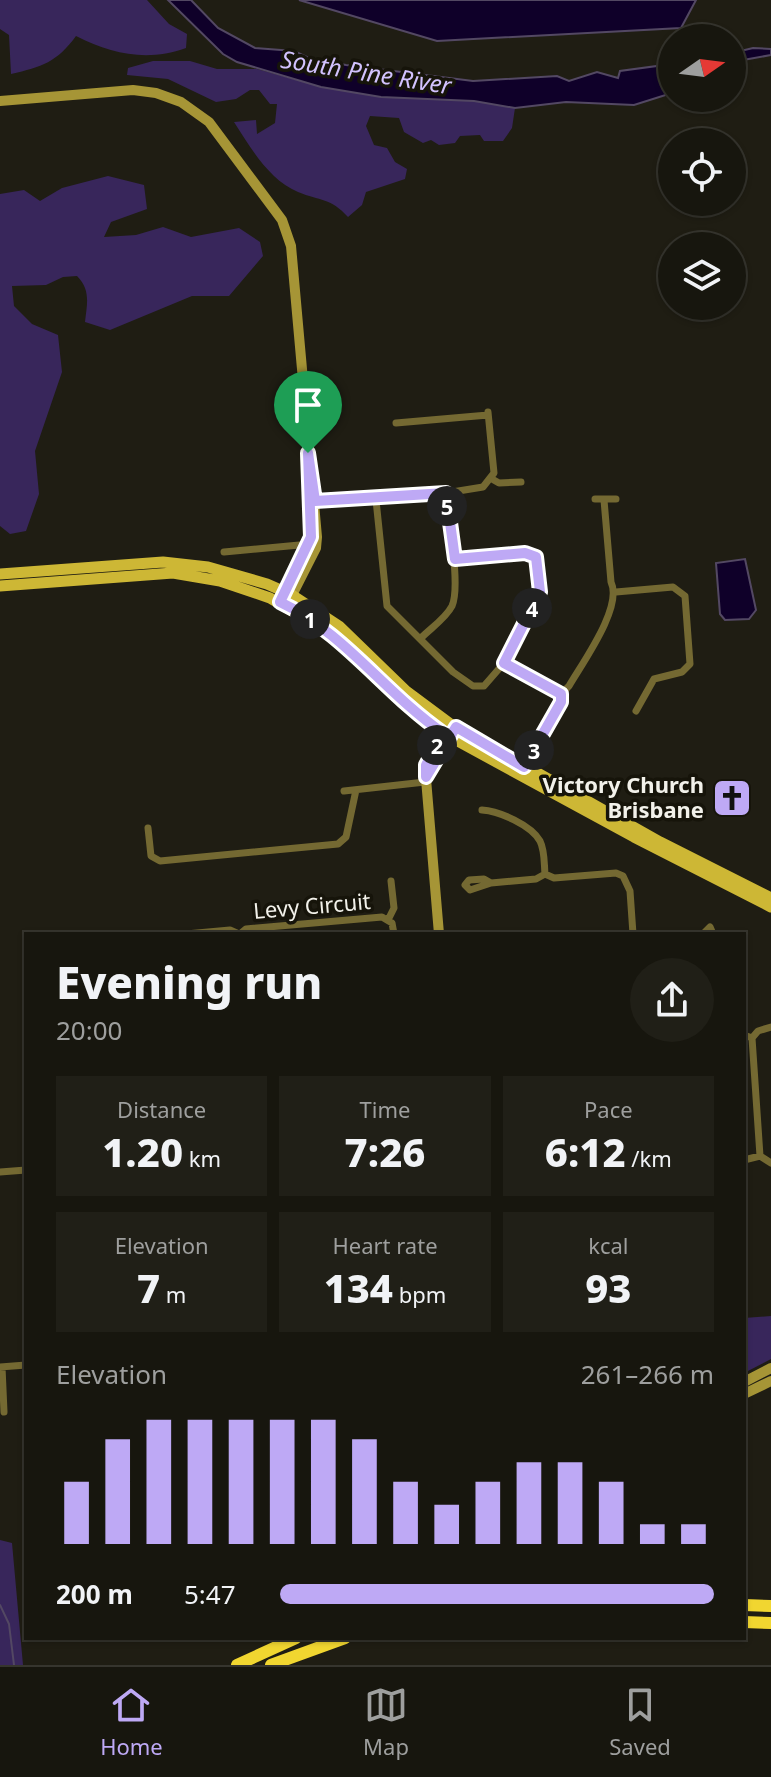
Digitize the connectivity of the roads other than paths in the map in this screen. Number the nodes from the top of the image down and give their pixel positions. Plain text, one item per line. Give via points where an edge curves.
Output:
1 (0, 101) edge
2 (396, 423) dead end
3 (492, 479) junction
4 (521, 482) dead end
5 (446, 493) junction
6 (616, 499) dead end
7 (376, 500) junction
8 (312, 502) junction
9 (312, 544) junction
10 (224, 552) dead end
11 (455, 559) junction
12 (0, 574) edge
13 (0, 586) edge
14 (616, 592) junction
15 (286, 598) junction
16 (421, 638) junction
17 (504, 663) junction
18 (561, 694) junction
19 (636, 711) dead end
20 (450, 730) junction
21 (524, 767) junction
22 (426, 780) junction
23 (356, 790) junction
24 (344, 791) dead end
25 (482, 810) dead end
26 (148, 828) dead end
27 (545, 874) junction
28 (391, 881) dead end
29 (491, 883) dead end
30 (771, 898) edge
31 (771, 907) edge
32 (389, 918) junction
33 (208, 932) edge
34 (235, 932) edge
35 (242, 932) edge
36 (393, 932) edge
37 (439, 932) edge
38 (633, 932) edge
39 (771, 1027) edge
40 (748, 1036) edge
41 (760, 1156) junction
42 (746, 1160) edge
43 (771, 1163) edge
44 (24, 1170) edge
45 (0, 1172) edge
46 (24, 1365) edge
47 (1, 1367) edge
48 (771, 1368) edge
49 (746, 1381) edge
50 (771, 1381) edge
51 (746, 1393) edge
52 (4, 1412) dead end
53 (746, 1605) edge
54 (771, 1606) edge
55 (746, 1622) edge
56 (771, 1623) edge
57 (339, 1640) edge
58 (276, 1643) edge
59 (275, 1663) edge
60 (237, 1665) edge

1 - 8 street via 142,91 196,111 227,146 288,232
2 - 3 street via 488,414
3 - 4 street
3 - 5 street via 483,487
5 - 7 street
5 - 11 street
6 - 14 street via 600,500
7 - 8 street via 367,496
7 - 16 street via 387,606
8 - 9 street
9 - 10 street
9 - 15 street
11 - 16 street via 452,607
11 - 17 street via 525,553 539,561 540,592
12 - 15 main road via 177,563 224,570
13 - 15 main road via 173,573
14 - 18 street via 610,612
14 - 19 street via 673,587 685,596 690,664 682,672 654,679
15 - 20 main road via 349,634
16 - 17 street via 473,686 489,684
17 - 18 street
18 - 21 street
20 - 21 main road
20 - 22 street via 426,765
20 - 31 main road via 677,860
21 - 30 main road
22 - 23 street
22 - 37 street
23 - 24 street
23 - 26 street via 346,837 338,844 160,861 151,856
25 - 27 street via 536,835
27 - 29 street
27 - 38 street via 623,876 629,885
28 - 32 street, Levy Circuit via 394,908
32 - 35 street, Levy Circuit
32 - 36 street, Levy Circuit
33 - 34 street, Levy Circuit
39 - 40 street
40 - 41 street
41 - 42 street
41 - 43 street
44 - 45 street
46 - 47 street
47 - 52 street
48 - 49 street
50 - 51 street
53 - 54 highway
55 - 56 highway
57 - 59 highway
58 - 60 highway

